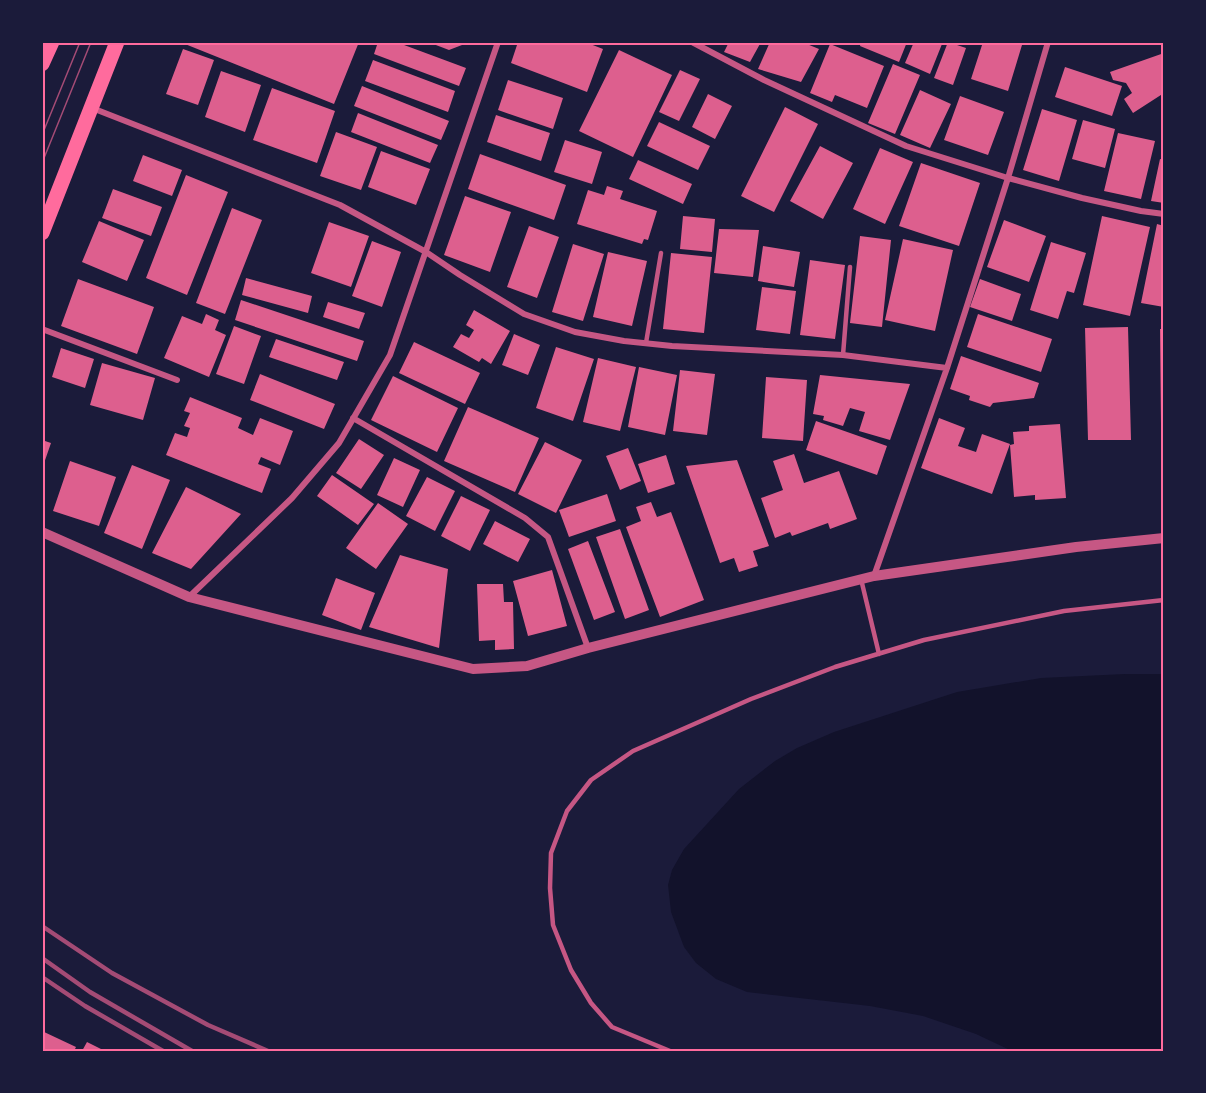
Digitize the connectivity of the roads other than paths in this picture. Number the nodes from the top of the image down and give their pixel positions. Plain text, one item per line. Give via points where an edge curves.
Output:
1 (52, 42) edge
2 (117, 42) edge
3 (498, 42) edge
4 (692, 42) edge
5 (1048, 42) edge
6 (42, 64) edge
7 (91, 107) junction
8 (1008, 178) junction
9 (1164, 214) edge
10 (42, 233) edge
11 (426, 252) junction
12 (661, 253) dead end
13 (850, 267) dead end
14 (42, 329) edge
15 (646, 343) junction
16 (843, 355) junction
17 (947, 368) junction
18 (177, 380) dead end
19 (353, 418) junction
20 (42, 532) edge
21 (1164, 538) edge
22 (874, 576) junction
23 (861, 579) junction
24 (189, 597) junction
25 (1164, 600) edge
26 (588, 648) junction
27 (879, 654) junction
28 (670, 1051) edge

1 - 6 main road
2 - 7 main road
3 - 11 street
4 - 8 street via 906,146
5 - 8 street
7 - 10 main road
7 - 11 street via 340,205
8 - 9 street
8 - 17 street
11 - 15 street via 524,314 574,332
11 - 19 street via 390,355
12 - 15 lane
13 - 16 lane
14 - 18 street
15 - 16 street
16 - 17 street
17 - 22 street
19 - 24 street via 339,443 292,498
19 - 26 street via 525,518 548,537
20 - 24 street
21 - 22 street
22 - 23 street
23 - 26 street
23 - 27 lane
24 - 26 street via 473,669 527,666
25 - 27 lane via 1064,611 924,640
27 - 28 lane via 751,699 633,751 591,780 567,812 551,853 550,888 553,925 571,970 591,1003 612,1027

